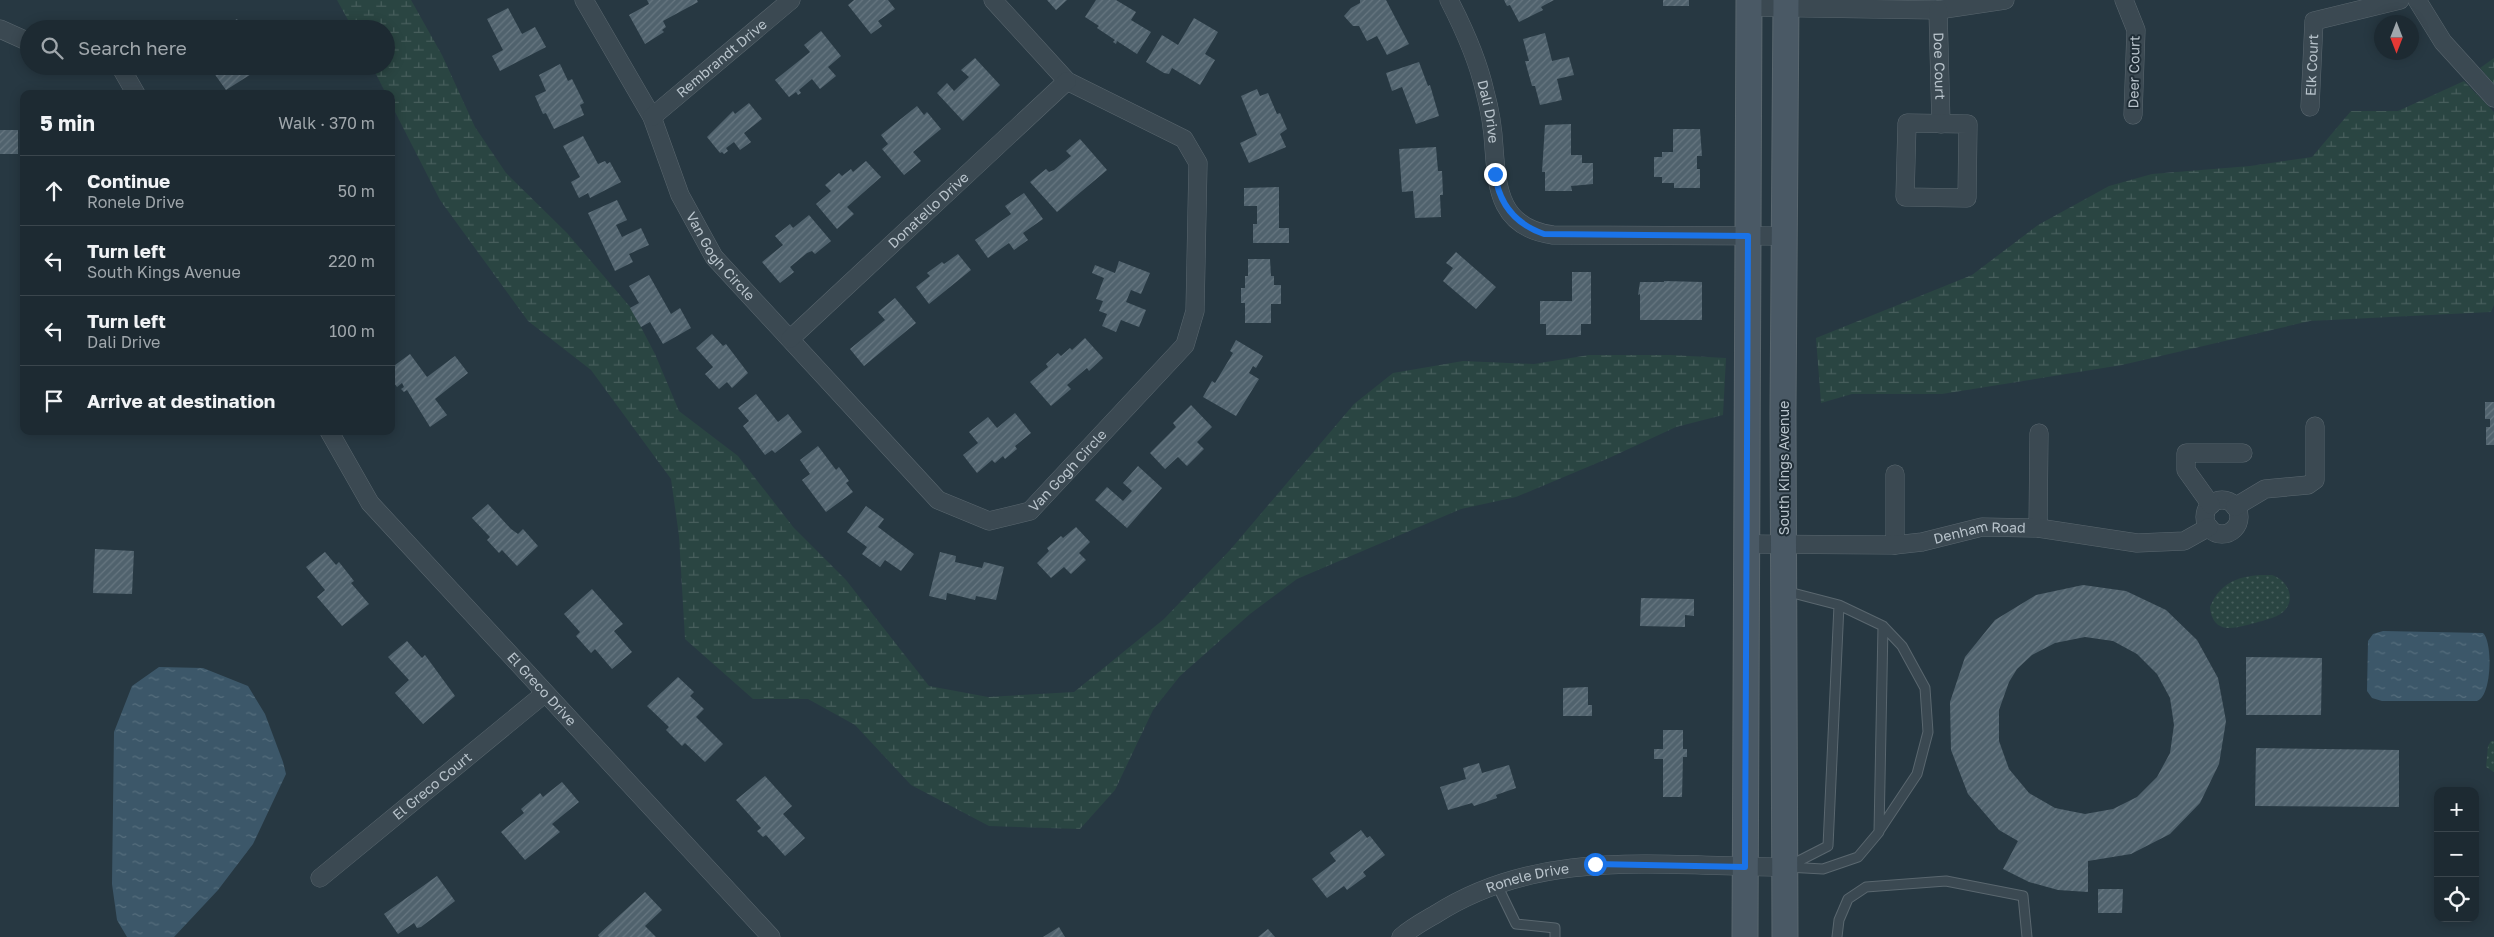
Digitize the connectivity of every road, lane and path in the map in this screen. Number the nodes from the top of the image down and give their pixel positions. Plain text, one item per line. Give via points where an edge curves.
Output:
1 (584, 0) edge
2 (791, 0) edge
3 (994, 0) edge
4 (1448, 0) edge
5 (2005, 0) edge
6 (2124, 0) edge
7 (2400, 0) edge
8 (2418, 0) edge
9 (1749, 4) edge
10 (1786, 4) edge
11 (1938, 10) junction
12 (0, 29) edge
13 (20, 38) edge
14 (125, 75) edge
15 (1067, 81) junction
16 (134, 90) edge
17 (2494, 98) edge
18 (2310, 107) dead end
19 (2133, 116) dead end
20 (652, 117) junction
21 (1941, 124) junction
22 (1748, 236) junction
23 (1786, 236) junction
24 (790, 339) junction
25 (2314, 426) dead end
26 (2039, 433) dead end
27 (330, 435) edge
28 (2243, 453) dead end
29 (1895, 474) dead end
30 (2211, 505) junction
31 (2235, 507) junction
32 (2209, 527) junction
33 (2038, 528) junction
34 (1746, 544) junction
35 (1784, 544) junction
36 (1895, 545) junction
37 (1784, 590) junction
38 (1839, 605) junction
39 (1883, 626) junction
40 (544, 694) junction
41 (1879, 832) junction
42 (1745, 867) junction
43 (1786, 867) junction
44 (320, 878) dead end
45 (1497, 885) junction
46 (771, 937) edge
47 (1401, 937) edge
48 (1555, 937) edge
49 (1745, 937) edge
50 (1785, 937) edge
51 (1837, 937) edge
52 (2027, 937) edge

1 - 20 street, Van Gogh Circle
2 - 20 street, Rembrandt Drive
3 - 15 street, Van Gogh Circle
4 - 22 street, Dali Drive via 1471,47 1483,82 1498,192 1519,221 1535,231 1553,235
5 - 11 street
6 - 19 street, Deer Court via 2136,30
7 - 18 street, Elk Court via 2314,20
8 - 17 street via 2443,42
9 - 10 street
9 - 22 main road
10 - 11 street
10 - 23 main road, South Kings Avenue
11 - 21 street, Doe Court
12 - 13 street
14 - 16 street
15 - 24 street, Donatello Drive
15 - 24 street, Van Gogh Circle via 1184,139 1198,163 1195,311 1185,345 1030,510 989,521 938,500
20 - 24 street, Van Gogh Circle via 680,195 714,257
21 - 21 street via 1968,124 1967,198 1905,197 1907,123
22 - 23 street, Dali Drive
22 - 34 main road
23 - 35 main road, South Kings Avenue
25 - 31 street via 2314,480 2308,485 2265,489
26 - 33 street
27 - 40 street, El Greco Drive via 370,503
28 - 30 street via 2186,453 2186,470
29 - 36 street
30 - 31 street via 2222,500
30 - 32 street via 2206,518
31 - 32 street via 2239,519 2234,529 2219,534
32 - 33 street, Denham Road via 2184,541 2137,544
33 - 36 street, Denham Road via 1982,527 1922,542
34 - 35 street, Denham Road
34 - 42 main road
35 - 36 street, Denham Road
35 - 37 main road, South Kings Avenue
37 - 38 lane
37 - 43 main road, South Kings Avenue
38 - 39 lane
38 - 43 lane via 1828,846
39 - 41 lane
39 - 41 lane via 1902,646 1925,688 1928,732 1917,774
40 - 44 street, El Greco Court
40 - 46 street, El Greco Drive
41 - 43 lane via 1858,857 1823,869
42 - 43 street, Ronele Drive
42 - 45 street, Ronele Drive via 1595,864 1538,872
42 - 49 main road
43 - 50 main road, South Kings Avenue
45 - 47 street, Ronele Drive via 1457,901
45 - 48 lane via 1516,924 1555,928
51 - 52 lane via 1848,899 1866,887 1946,881 2023,896

